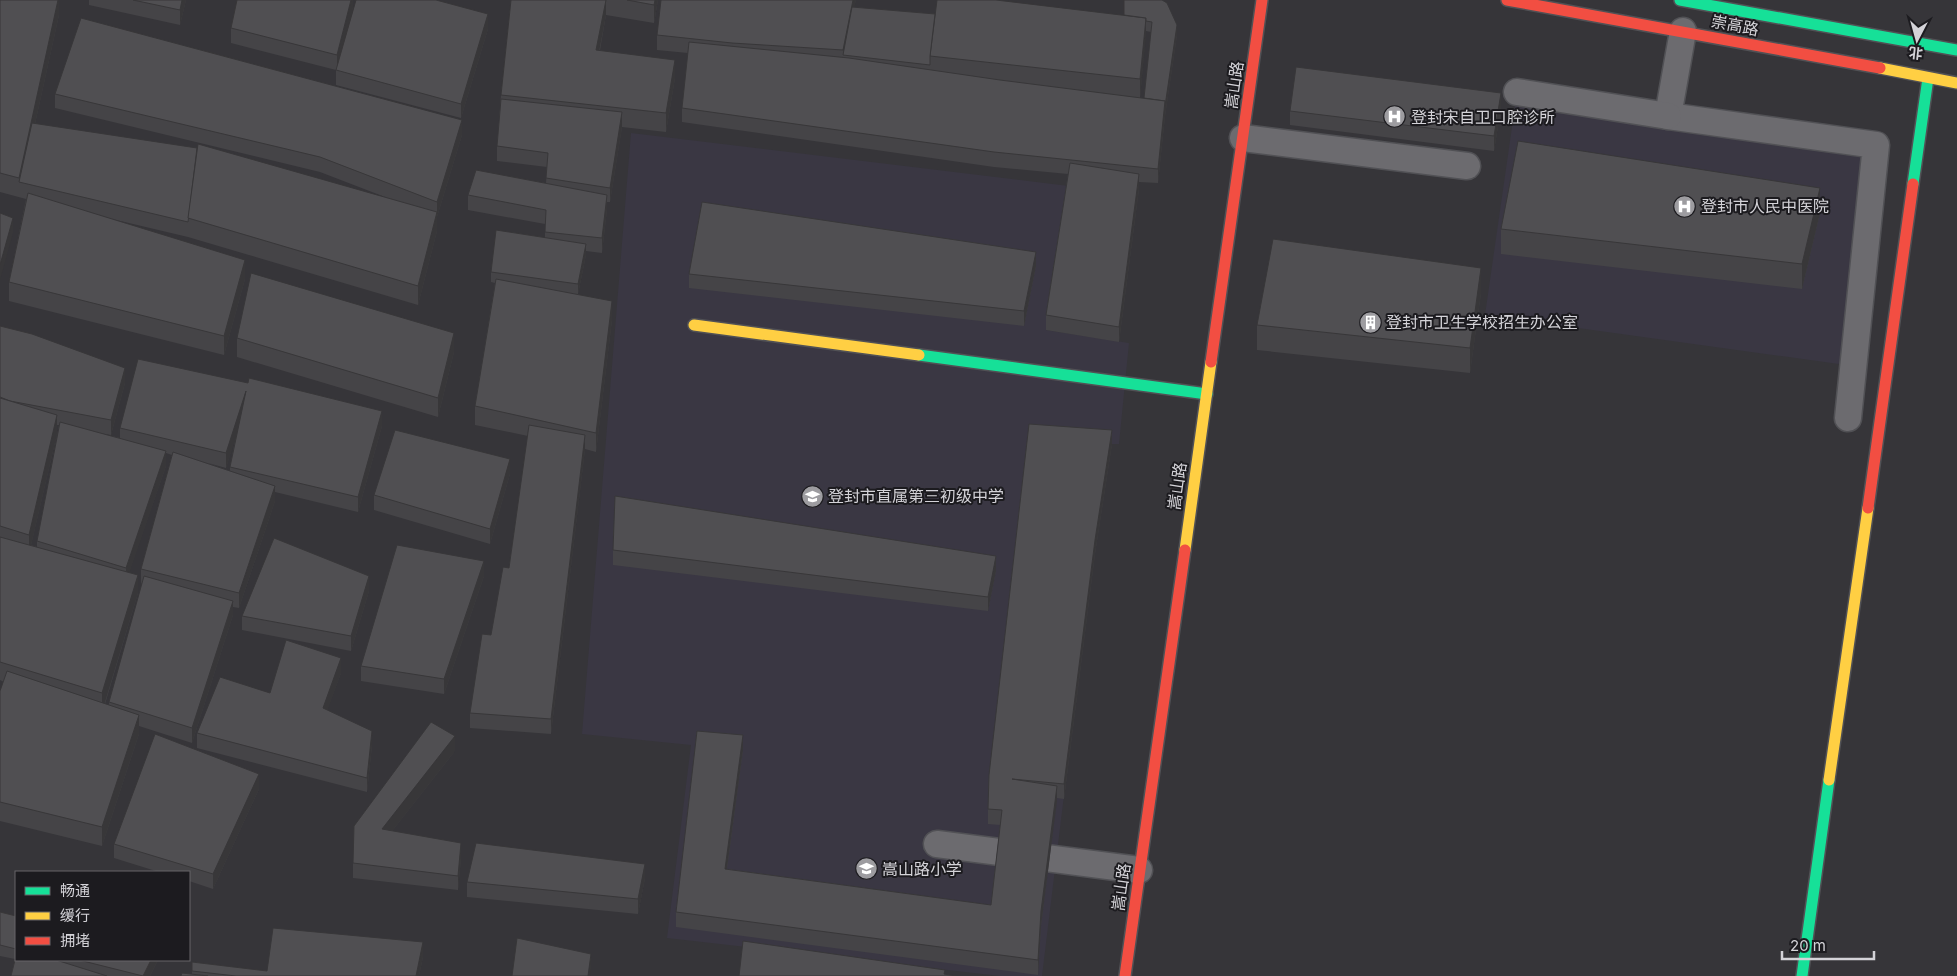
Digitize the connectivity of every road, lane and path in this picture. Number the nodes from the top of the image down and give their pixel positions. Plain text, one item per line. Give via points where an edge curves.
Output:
1 (1262, 0) edge
2 (1507, 0) edge
3 (1680, 0) edge
4 (1682, 31) junction
5 (1957, 50) edge
6 (1928, 78) junction
7 (1957, 83) edge
8 (1517, 92) dead end
9 (1668, 116) junction
10 (1243, 138) junction
11 (1467, 166) dead end
12 (694, 324) dead end
13 (1206, 394) junction
14 (1848, 418) dead end
15 (936, 844) dead end
16 (1139, 870) junction
17 (1124, 976) edge
18 (1802, 976) edge

1 - 10 street, 嵩山路
2 - 4 street, 崇高路
3 - 5 street, 崇高路
4 - 6 street, 崇高路
4 - 9 street
6 - 7 street, 崇高路
6 - 18 street
8 - 9 street
9 - 14 street via 1876,145
10 - 11 street
10 - 13 street, 嵩山路
12 - 13 street
13 - 16 street, 嵩山路
15 - 16 street
16 - 17 street, 嵩山路

